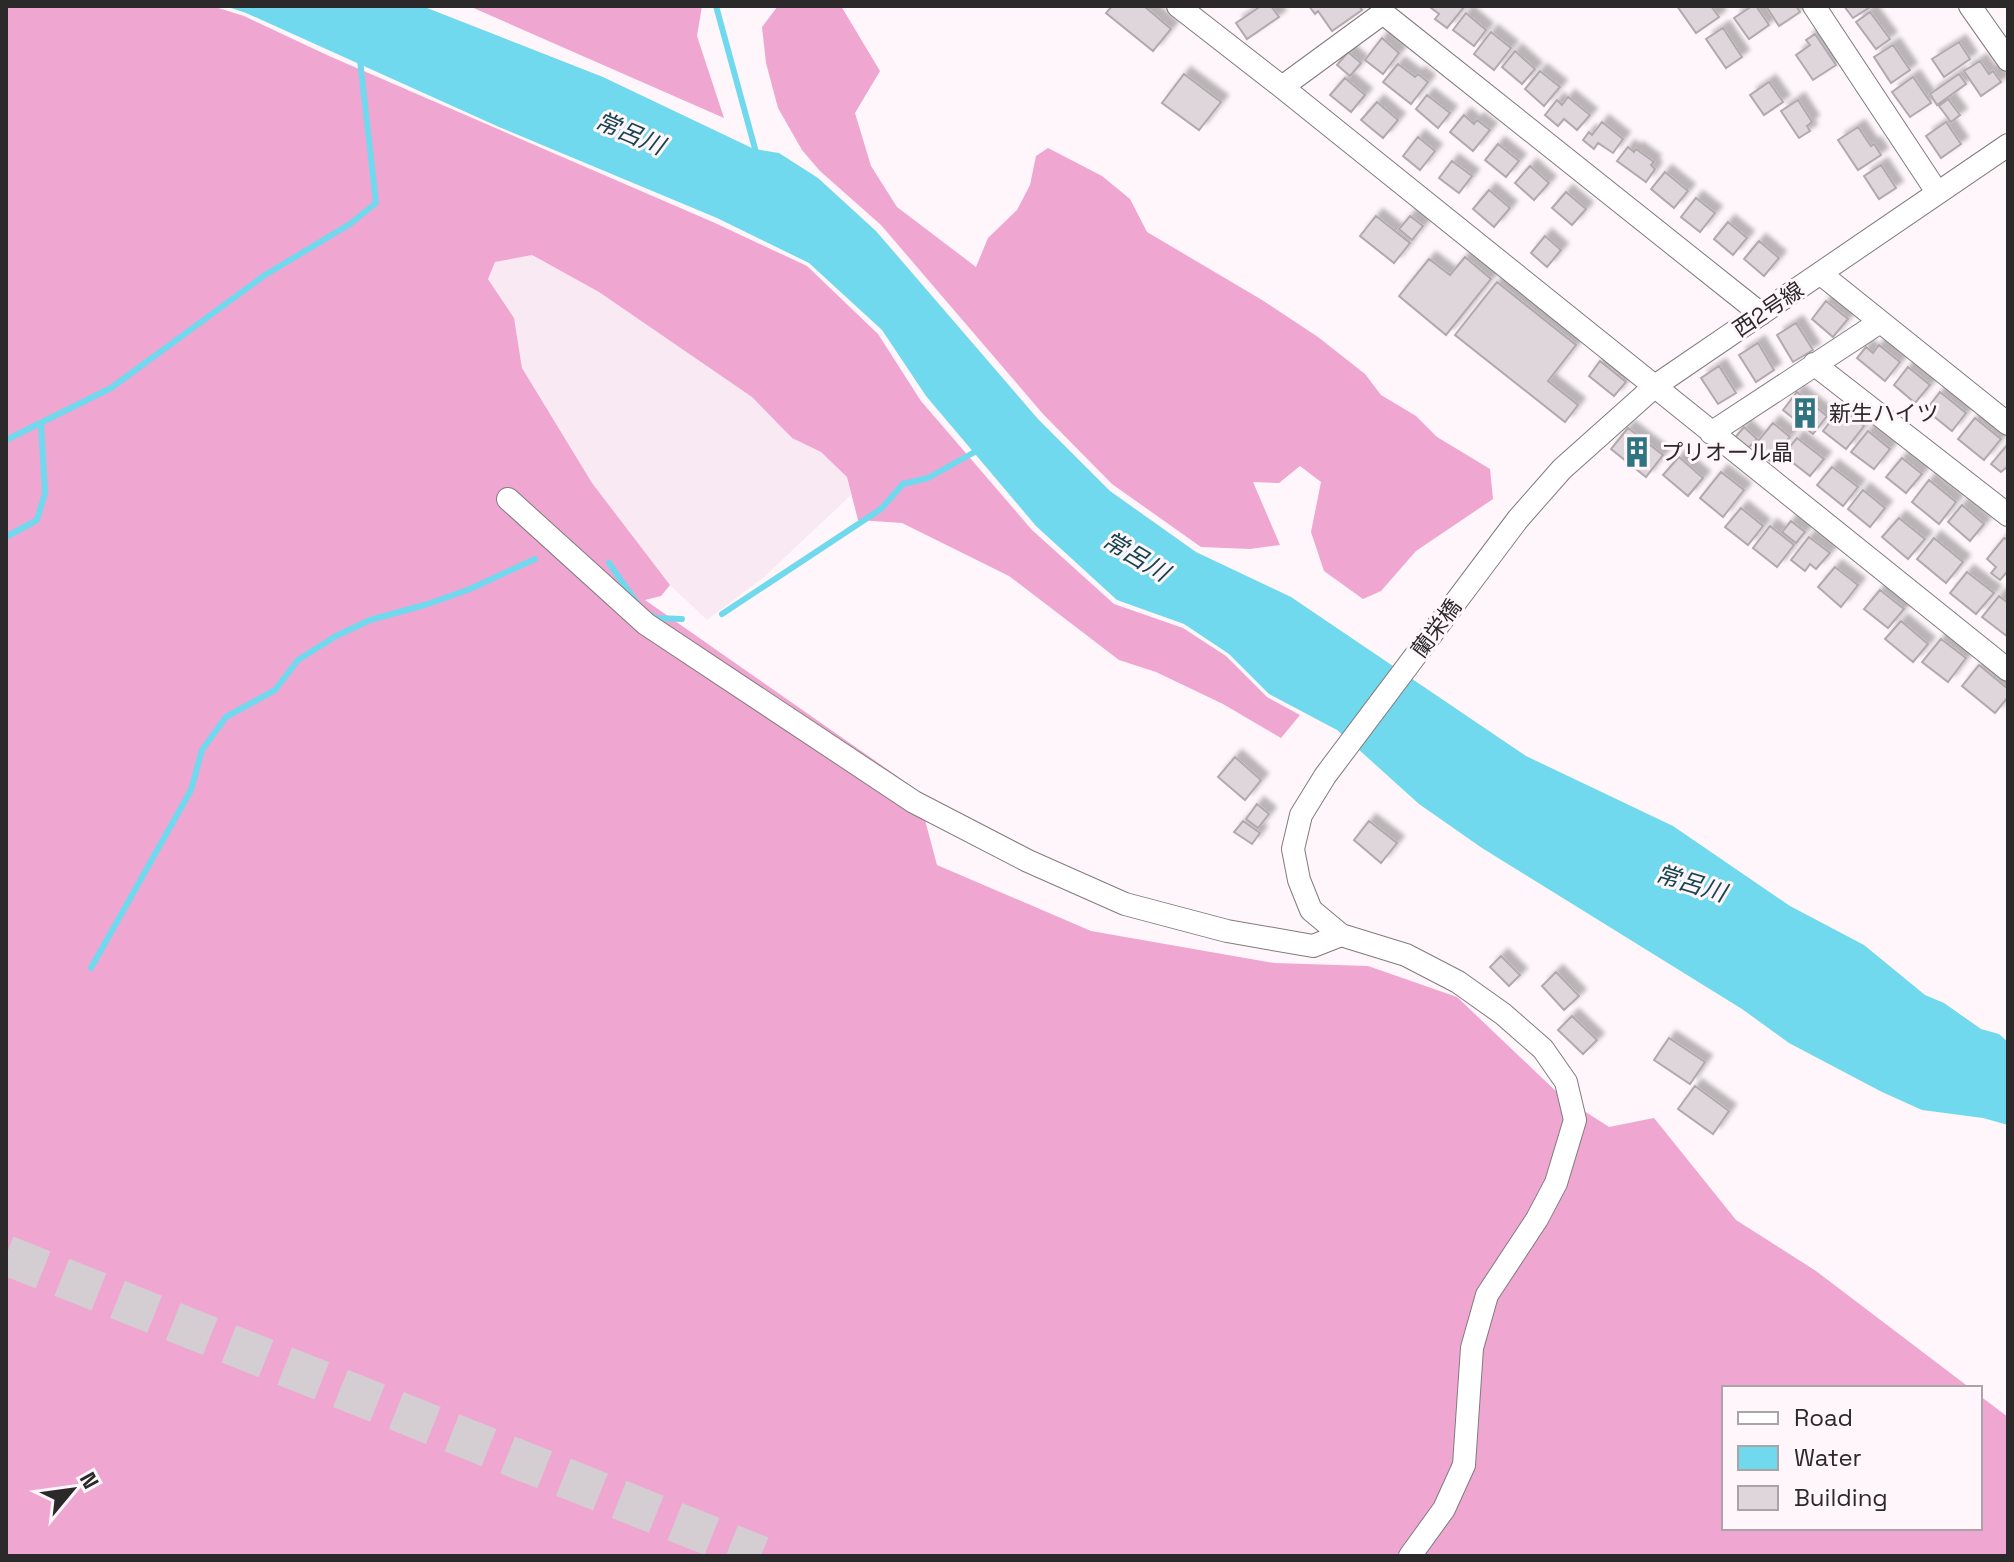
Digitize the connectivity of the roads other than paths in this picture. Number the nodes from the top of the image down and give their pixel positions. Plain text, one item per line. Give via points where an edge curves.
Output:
1 (1178, 6) edge
2 (1814, 6) edge
3 (1970, 6) edge
4 (2008, 60) edge
5 (1282, 87) junction
6 (2008, 145) edge
7 (1937, 192) junction
8 (1821, 274) junction
9 (1761, 314) junction
10 (1880, 322) junction
11 (1814, 364) junction
12 (1655, 386) junction
13 (2008, 424) edge
14 (1711, 433) junction
15 (1543, 491) joint
16 (508, 499) dead end
17 (2008, 515) edge
18 (2008, 670) edge
19 (1341, 935) junction
20 (1410, 1556) edge

1 - 5 street
2 - 7 street
3 - 4 street
5 - 9 street via 1383,13
5 - 12 street
6 - 7 street, 西2号線
7 - 8 street, 西2号線
8 - 9 street, 西2号線
8 - 10 street
9 - 12 street, 西2号線
10 - 11 street
10 - 13 street
11 - 14 street
11 - 17 street
12 - 14 street
12 - 15 street, 西2号線
14 - 18 street
15 - 19 street, 蘭栄橋 via 1301,815 1293,849 1299,880 1311,910
16 - 19 street via 646,624 914,802 1125,904 1227,931 1313,946
19 - 20 street via 1406,955 1503,1014 1543,1049 1566,1082 1575,1120 1556,1183 1487,1295 1472,1348 1464,1465 1444,1509

